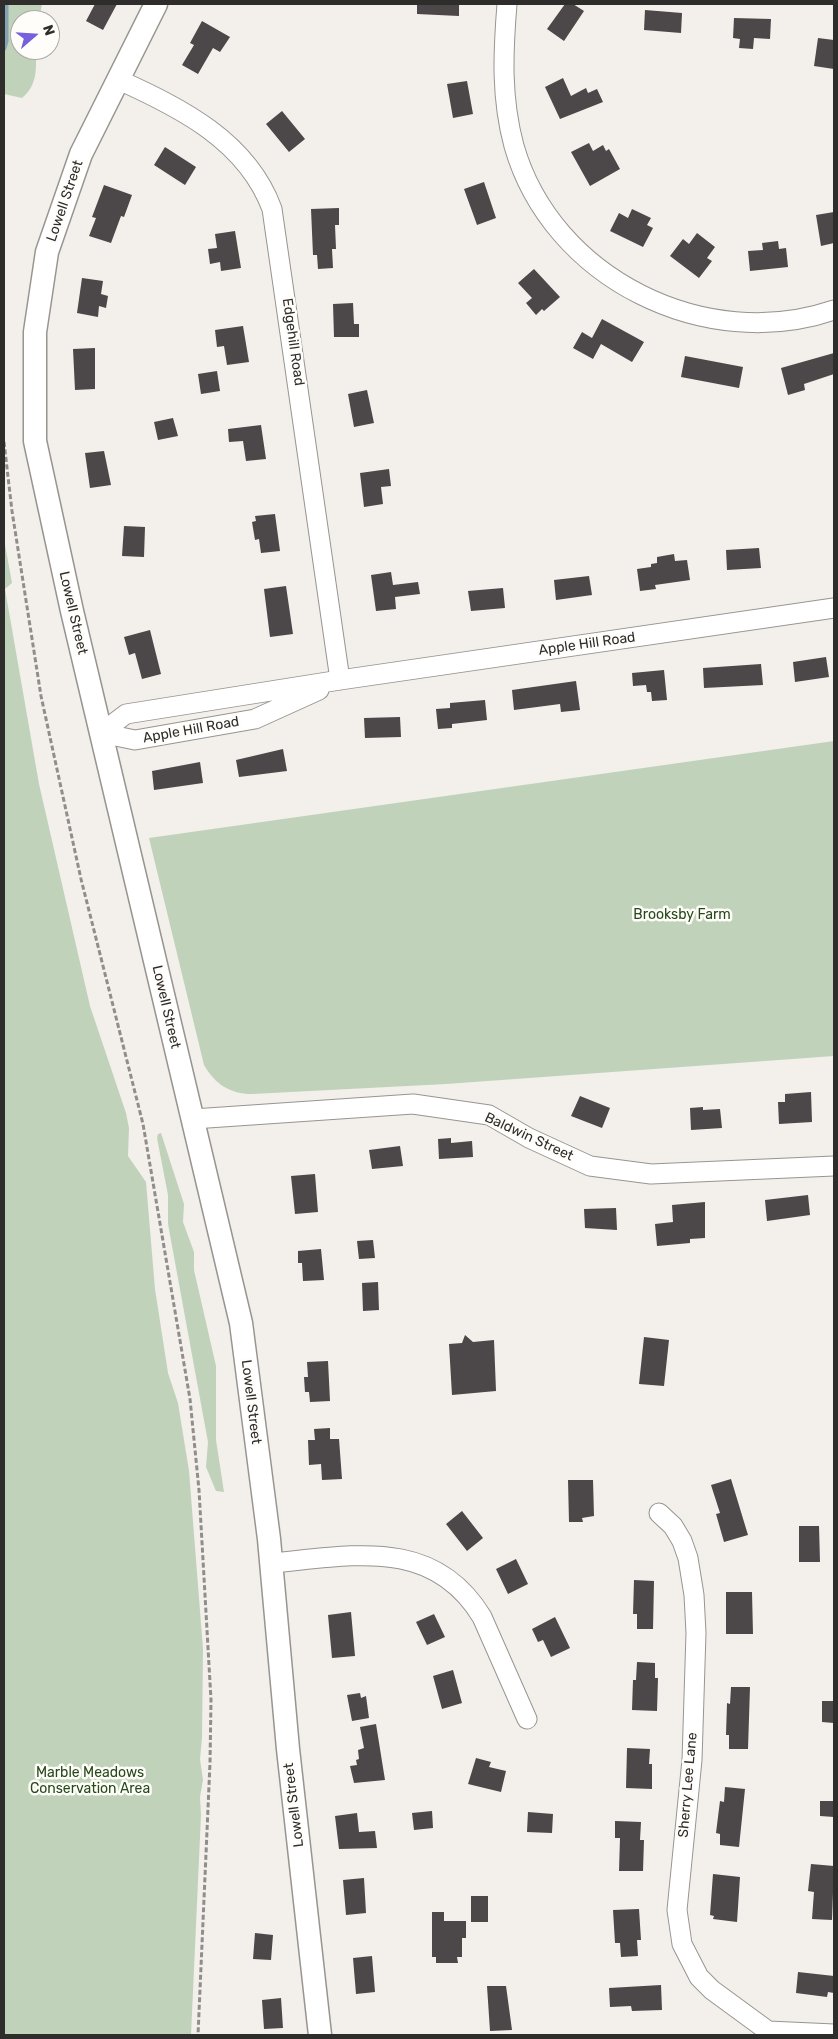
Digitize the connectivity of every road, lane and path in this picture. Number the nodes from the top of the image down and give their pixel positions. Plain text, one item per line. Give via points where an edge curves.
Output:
1 (156, 4) edge
2 (507, 4) edge
3 (119, 80) junction
4 (834, 310) edge
5 (4, 442) edge
6 (834, 608) edge
7 (340, 680) junction
8 (101, 733) junction
9 (193, 1119) junction
10 (834, 1166) edge
11 (658, 1513) dead end
12 (271, 1563) junction
13 (527, 1720) dead end
14 (766, 2033) edge
15 (834, 2034) edge
16 (198, 2035) edge
17 (320, 2035) edge

1 - 3 main road, Lowell Street
2 - 4 street via 502,79 506,114 515,148 545,210 566,238 591,262 650,300 716,320 785,322
3 - 7 street, Edgehill Road via 162,99 236,150 264,187 272,209
3 - 8 main road, Lowell Street via 81,154 47,252 35,332 35,441
5 - 16 path via 41,696 82,880 143,1124 190,1399 199,1490 211,1700
6 - 7 street, Apple Hill Road
7 - 8 street, Apple Hill Road via 126,714
7 - 8 street, Apple Hill Road via 255,719 135,740
8 - 9 main road, Lowell Street
9 - 10 street, Baldwin Street via 414,1104 489,1115 529,1138 590,1166 651,1174
9 - 12 main road, Lowell Street via 241,1322
11 - 14 street, Sherry Lee Lane via 673,1526 682,1541 694,1595 692,1750 678,1926 682,1944 699,1977
12 - 13 street via 390,1556 413,1560 448,1577 482,1617
12 - 17 main road, Lowell Street
14 - 15 street

